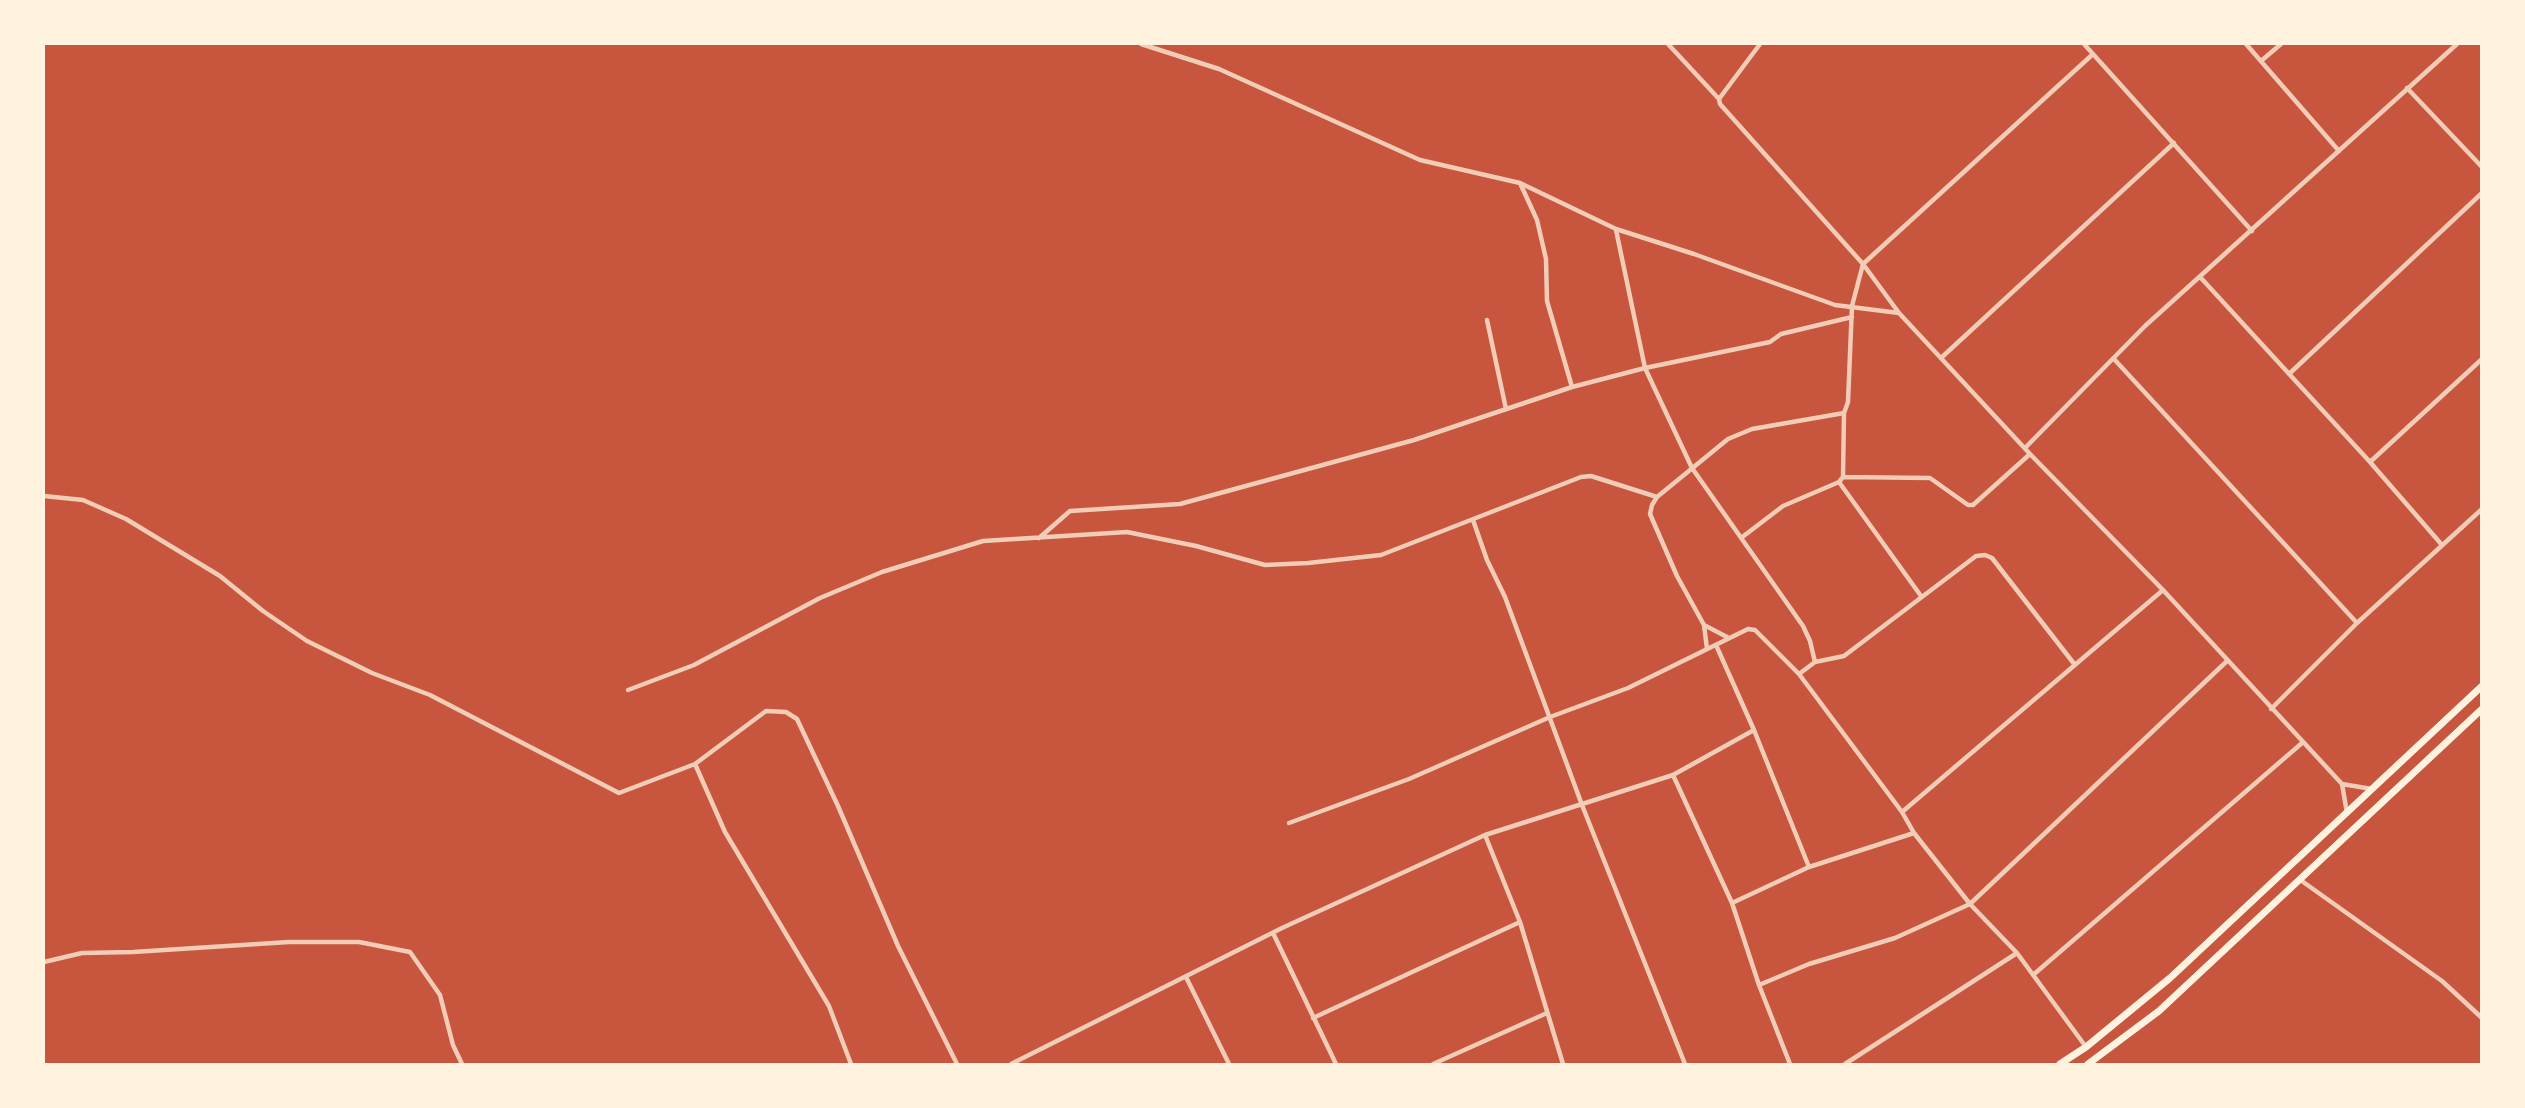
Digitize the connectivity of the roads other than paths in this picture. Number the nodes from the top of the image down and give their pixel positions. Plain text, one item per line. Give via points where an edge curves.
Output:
1 (1142, 44) edge
2 (1668, 44) edge
3 (1760, 44) edge
4 (2084, 44) edge
5 (2246, 44) edge
6 (2281, 44) edge
7 (2457, 44) edge
8 (2093, 54) junction
9 (2261, 61) junction
10 (2408, 88) junction
11 (1719, 99) junction
12 (2174, 143) junction
13 (2339, 151) junction
14 (2481, 167) edge
15 (1520, 183) junction
16 (2481, 193) edge
17 (1616, 229) junction
18 (2252, 231) junction
19 (1863, 264) junction
20 (2200, 278) junction
21 (1852, 306) junction
22 (1899, 313) junction
23 (1852, 318) junction
24 (1487, 320) dead end
25 (1941, 358) junction
26 (2114, 359) junction
27 (2481, 359) edge
28 (1645, 368) junction
29 (2289, 374) junction
30 (1572, 387) junction
31 (1506, 409) junction
32 (1844, 413) junction
33 (2025, 448) junction
34 (2030, 454) junction
35 (2370, 462) junction
36 (1692, 468) junction
37 (1843, 477) junction
38 (1839, 482) junction
39 (44, 496) edge
40 (1657, 497) junction
41 (2481, 508) edge
42 (1473, 520) junction
43 (1039, 538) junction
44 (1741, 538) junction
45 (2442, 545) junction
46 (2163, 590) junction
47 (1921, 596) junction
48 (2357, 623) junction
49 (1704, 625) junction
50 (1730, 638) junction
51 (1716, 645) junction
52 (1707, 649) junction
53 (2227, 661) junction
54 (1815, 662) junction
55 (2075, 665) junction
56 (1799, 674) junction
57 (2481, 686) edge
58 (628, 690) dead end
59 (2469, 698) junction
60 (2271, 709) junction
61 (2481, 709) edge
62 (1550, 717) junction
63 (1754, 730) junction
64 (2302, 743) junction
65 (695, 764) junction
66 (1673, 775) junction
67 (2342, 784) junction
68 (2372, 789) junction
69 (1581, 805) junction
70 (1902, 812) junction
71 (2347, 813) junction
72 (1289, 823) dead end
73 (1914, 832) junction
74 (1485, 835) junction
75 (1809, 867) junction
76 (2299, 879) junction
77 (1732, 903) junction
78 (1970, 904) junction
79 (1520, 922) junction
80 (1273, 933) junction
81 (2017, 953) junction
82 (44, 962) edge
83 (2033, 975) junction
84 (1186, 977) junction
85 (1760, 985) junction
86 (1547, 1013) junction
87 (1313, 1018) junction
88 (2481, 1018) edge
89 (2086, 1047) junction
90 (462, 1065) edge
91 (851, 1065) edge
92 (957, 1065) edge
93 (1011, 1065) edge
94 (1228, 1065) edge
95 (1336, 1065) edge
96 (1433, 1065) edge
97 (1563, 1065) edge
98 (1685, 1065) edge
99 (1790, 1065) edge
100 (1845, 1065) edge
101 (2060, 1065) edge
102 (2088, 1065) edge

1 - 15 street via 1219,69 1420,160
2 - 11 street
3 - 11 street
4 - 8 street
5 - 9 street
6 - 9 street
7 - 10 street
8 - 12 street
8 - 19 street
9 - 13 street
10 - 13 street
10 - 14 street
11 - 19 street
12 - 18 street
12 - 25 street
13 - 18 street
15 - 17 street
15 - 30 street via 1537,220 1546,259 1547,301
16 - 29 street
17 - 21 street via 1835,305
17 - 28 street
18 - 20 street
19 - 21 street
19 - 22 street
20 - 26 street
20 - 29 street
21 - 22 street
21 - 23 street
22 - 25 street
23 - 28 street via 1781,334 1770,342
23 - 32 street via 1848,402
24 - 31 street
25 - 33 street
26 - 33 street
26 - 48 street
27 - 35 street
28 - 30 street
28 - 36 street
29 - 35 street
30 - 31 street
31 - 43 street via 1414,440 1180,504 1070,511
32 - 36 street via 1752,429 1728,439
32 - 37 street
33 - 34 street
34 - 37 street via 1973,505 1930,478
34 - 46 street
35 - 45 street
36 - 40 street
36 - 44 street
37 - 38 street
38 - 44 street via 1783,506
38 - 47 street
39 - 65 street via 83,500 126,519 220,576 307,641 372,673 430,695 619,793
40 - 42 street via 1591,476 1581,477
40 - 49 street via 1650,514
41 - 45 street
42 - 43 street via 1381,555 1265,565 1127,532
42 - 62 street
43 - 58 street via 984,542 882,572 820,598 694,665
44 - 54 street via 1803,626
45 - 48 street
46 - 53 street
46 - 55 street
47 - 54 street via 1844,656
47 - 55 street via 1976,555 1992,558
48 - 60 street
49 - 50 street
49 - 52 street
50 - 51 street
50 - 56 street via 1748,629 1755,630
51 - 52 street
51 - 63 street
52 - 62 street via 1628,688
53 - 60 street
53 - 78 street
54 - 56 street
55 - 70 street
56 - 70 street
57 - 59 main road
59 - 61 main road
59 - 68 main road
60 - 64 street
61 - 76 main road
62 - 69 street
62 - 72 street via 1409,779
63 - 66 street
63 - 75 street
64 - 67 street
64 - 83 street
65 - 91 street via 725,832 829,1006
65 - 92 street via 766,711 786,712 797,718 898,946
66 - 69 street
66 - 77 street
67 - 68 street
67 - 71 street
68 - 71 main road
69 - 74 street
69 - 98 street
70 - 73 street
71 - 89 main road via 2170,978
73 - 75 street
73 - 78 street
74 - 79 street
74 - 80 street
75 - 77 street
76 - 88 street via 2442,981
76 - 102 main road via 2159,1011
77 - 85 street
78 - 81 street
78 - 85 street via 1895,938 1809,964
79 - 86 street
79 - 87 street
80 - 84 street
80 - 87 street
81 - 83 street
81 - 100 street
82 - 90 street via 82,953 289,942 359,942 410,952 440,995
83 - 89 street
84 - 93 street
84 - 94 street
85 - 99 street
86 - 96 street
86 - 97 street
87 - 95 street
89 - 101 main road

